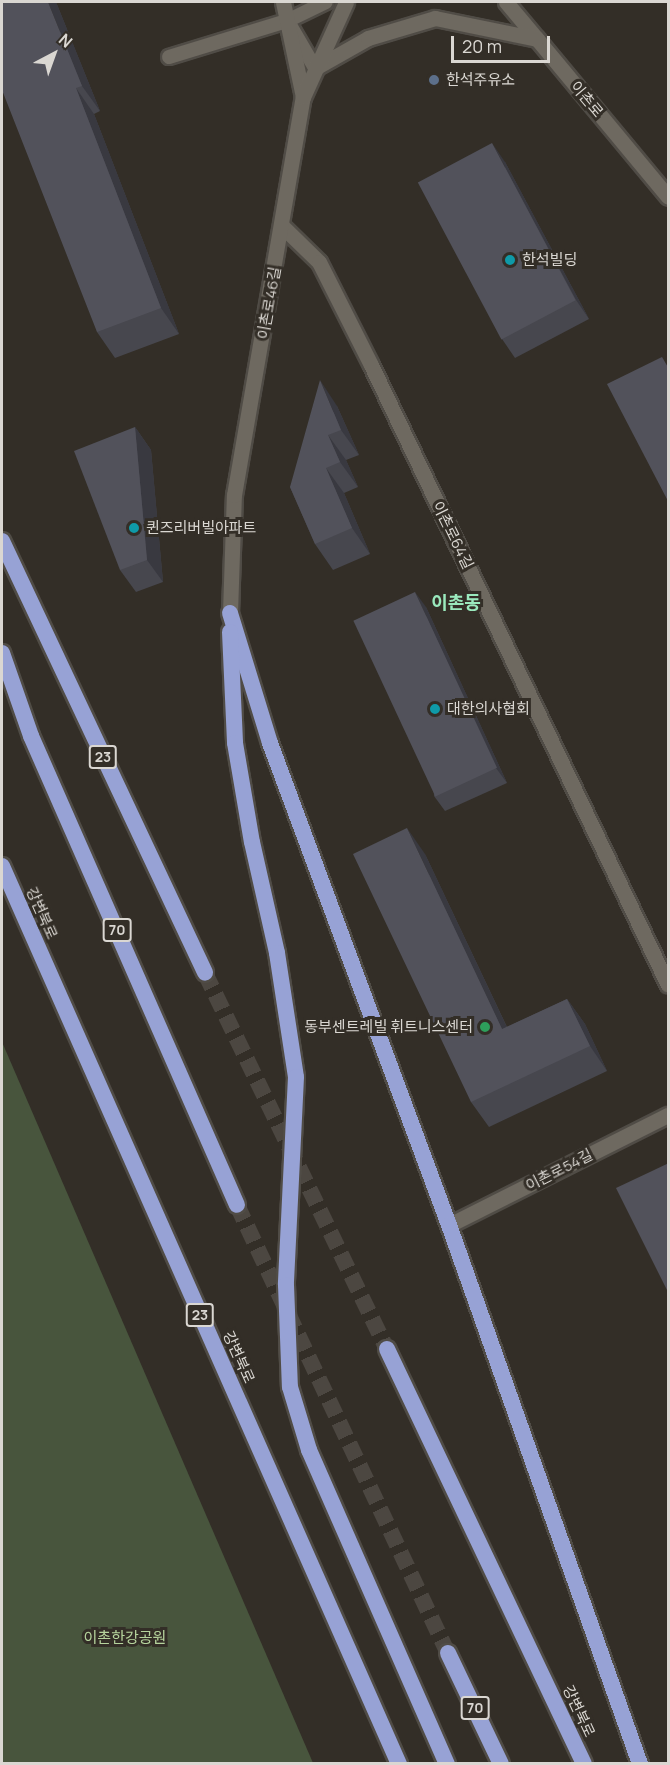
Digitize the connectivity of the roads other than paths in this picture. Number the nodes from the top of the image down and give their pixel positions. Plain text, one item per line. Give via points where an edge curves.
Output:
1 (283, 2) edge
2 (326, 2) edge
3 (346, 2) edge
4 (506, 2) edge
5 (287, 21) junction
6 (537, 39) junction
7 (169, 57) dead end
8 (315, 68) junction
9 (303, 98) junction
10 (669, 197) edge
11 (283, 227) junction
12 (2, 541) edge
13 (230, 613) junction
14 (2, 653) edge
15 (2, 866) edge
16 (205, 972) tunnel mouth
17 (669, 985) edge
18 (669, 1115) edge
19 (237, 1205) tunnel mouth
20 (449, 1225) junction
21 (387, 1349) tunnel mouth
22 (448, 1653) tunnel mouth
23 (399, 1764) edge
24 (447, 1764) edge
25 (501, 1764) edge
26 (584, 1764) edge
27 (640, 1764) edge

1 - 5 street
2 - 5 lane
3 - 8 street, 이촌로46길
4 - 6 street, 이촌로
5 - 7 lane
5 - 8 lane
5 - 9 street
6 - 8 street via 435,18 368,38
6 - 10 street, 이촌로
8 - 9 street, 이촌로46길
9 - 11 street, 이촌로46길
11 - 13 street, 이촌로46길 via 234,495
11 - 17 street, 이촌로64길 via 319,262
12 - 16 highway, 23
13 - 20 highway via 270,743
13 - 24 highway via 235,743 277,953 296,1077 286,1285 290,1387 309,1450
14 - 19 highway, 70 via 32,736
15 - 23 highway, 강변북로 / 23
18 - 20 street, 이촌로54길
20 - 27 highway
21 - 26 highway, 강변북로
22 - 25 highway, 70

